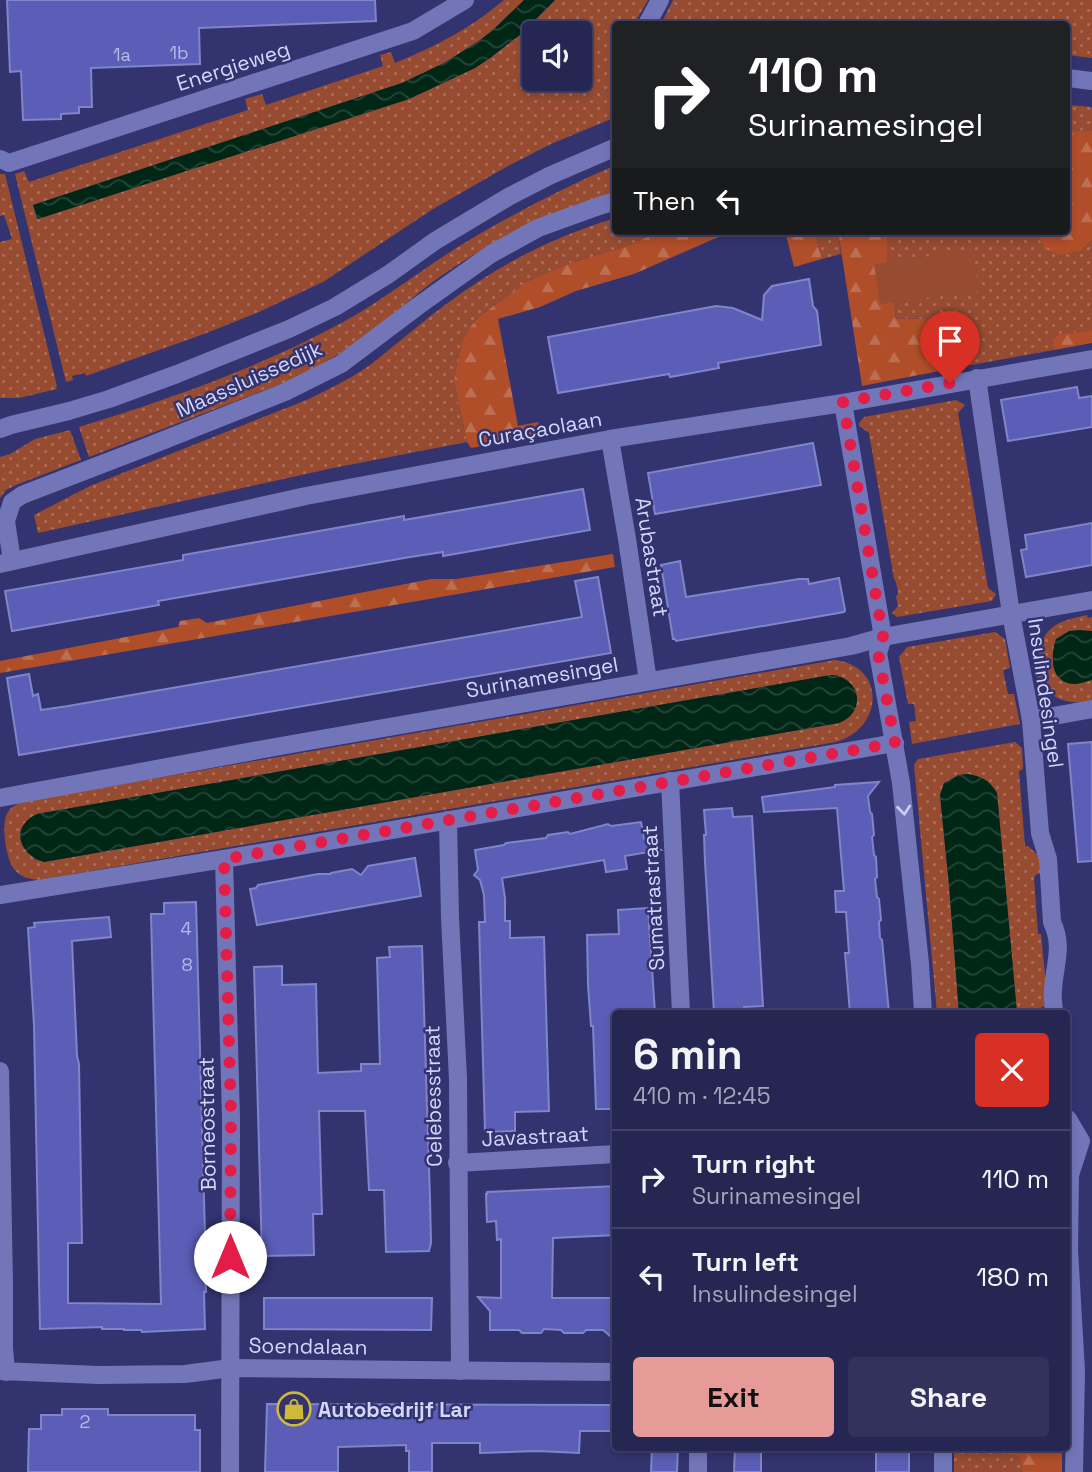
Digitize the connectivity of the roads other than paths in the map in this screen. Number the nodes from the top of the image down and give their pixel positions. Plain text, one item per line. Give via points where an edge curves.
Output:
1 (465, 0) edge
2 (660, 0) edge
3 (649, 21) edge
4 (1070, 78) edge
5 (1092, 81) edge
6 (612, 149) edge
7 (4, 161) edge
8 (612, 202) edge
9 (1092, 359) edge
10 (976, 378) junction
11 (843, 402) junction
12 (4, 426) edge
13 (610, 439) junction
14 (6, 563) edge
15 (1092, 600) edge
16 (1011, 614) junction
17 (883, 637) junction
18 (648, 681) junction
19 (1092, 709) edge
20 (1031, 720) junction
21 (895, 743) junction
22 (670, 781) junction
23 (0, 798) edge
24 (448, 820) junction
25 (224, 859) junction
26 (0, 895) edge
27 (681, 1010) edge
28 (923, 1010) edge
29 (1054, 1010) edge
30 (0, 1071) edge
31 (1070, 1121) edge
32 (1087, 1141) edge
33 (612, 1154) edge
34 (457, 1163) junction
35 (1070, 1175) edge
36 (1070, 1264) edge
37 (230, 1368) junction
38 (460, 1371) junction
39 (3, 1372) edge
40 (612, 1372) edge
41 (1078, 1372) edge
42 (698, 1451) edge
43 (943, 1451) edge
44 (230, 1472) edge
45 (698, 1472) edge
46 (943, 1472) edge
47 (1074, 1472) edge

1 - 7 street, Energieweg via 413,31
2 - 3 street
4 - 5 street
6 - 12 street, Maassluissedijk via 510,196 335,307 289,329 166,379 69,411
8 - 14 street, Maassluissedijk via 538,228 491,254 341,364 285,392 22,495 12,502 6,521
9 - 10 street, Curaçaolaan
10 - 11 street, Curaçaolaan
10 - 16 street, Insulindesingel
11 - 13 street, Curaçaolaan
11 - 17 street
13 - 14 street, Curaçaolaan via 306,496
13 - 18 street, Arubastraat
15 - 16 street, Surinamesingel
16 - 17 street, Surinamesingel
16 - 20 street, Insulindesingel
17 - 18 street, Surinamesingel
17 - 21 street via 878,653
18 - 23 street, Surinamesingel
19 - 20 street
20 - 29 street, Insulindesingel via 1040,833 1057,931
21 - 22 street
21 -> 28 street
22 - 24 street
22 - 27 street, Sumatrastraat
24 - 25 street
24 - 34 street, Celebesstraat
25 - 26 street
25 - 37 street, Borneostraat via 231,1118
30 - 39 street
31 - 32 street
32 - 35 street
33 - 34 street, Javastraat
34 - 38 street, Celebesstraat
36 - 41 street
37 - 38 street, Soendalaan
37 - 39 street, Soendalaan via 185,1374
37 - 44 street, Borneostraat
38 - 40 street, Soendalaan
41 - 47 street
42 - 45 street
43 - 46 street

